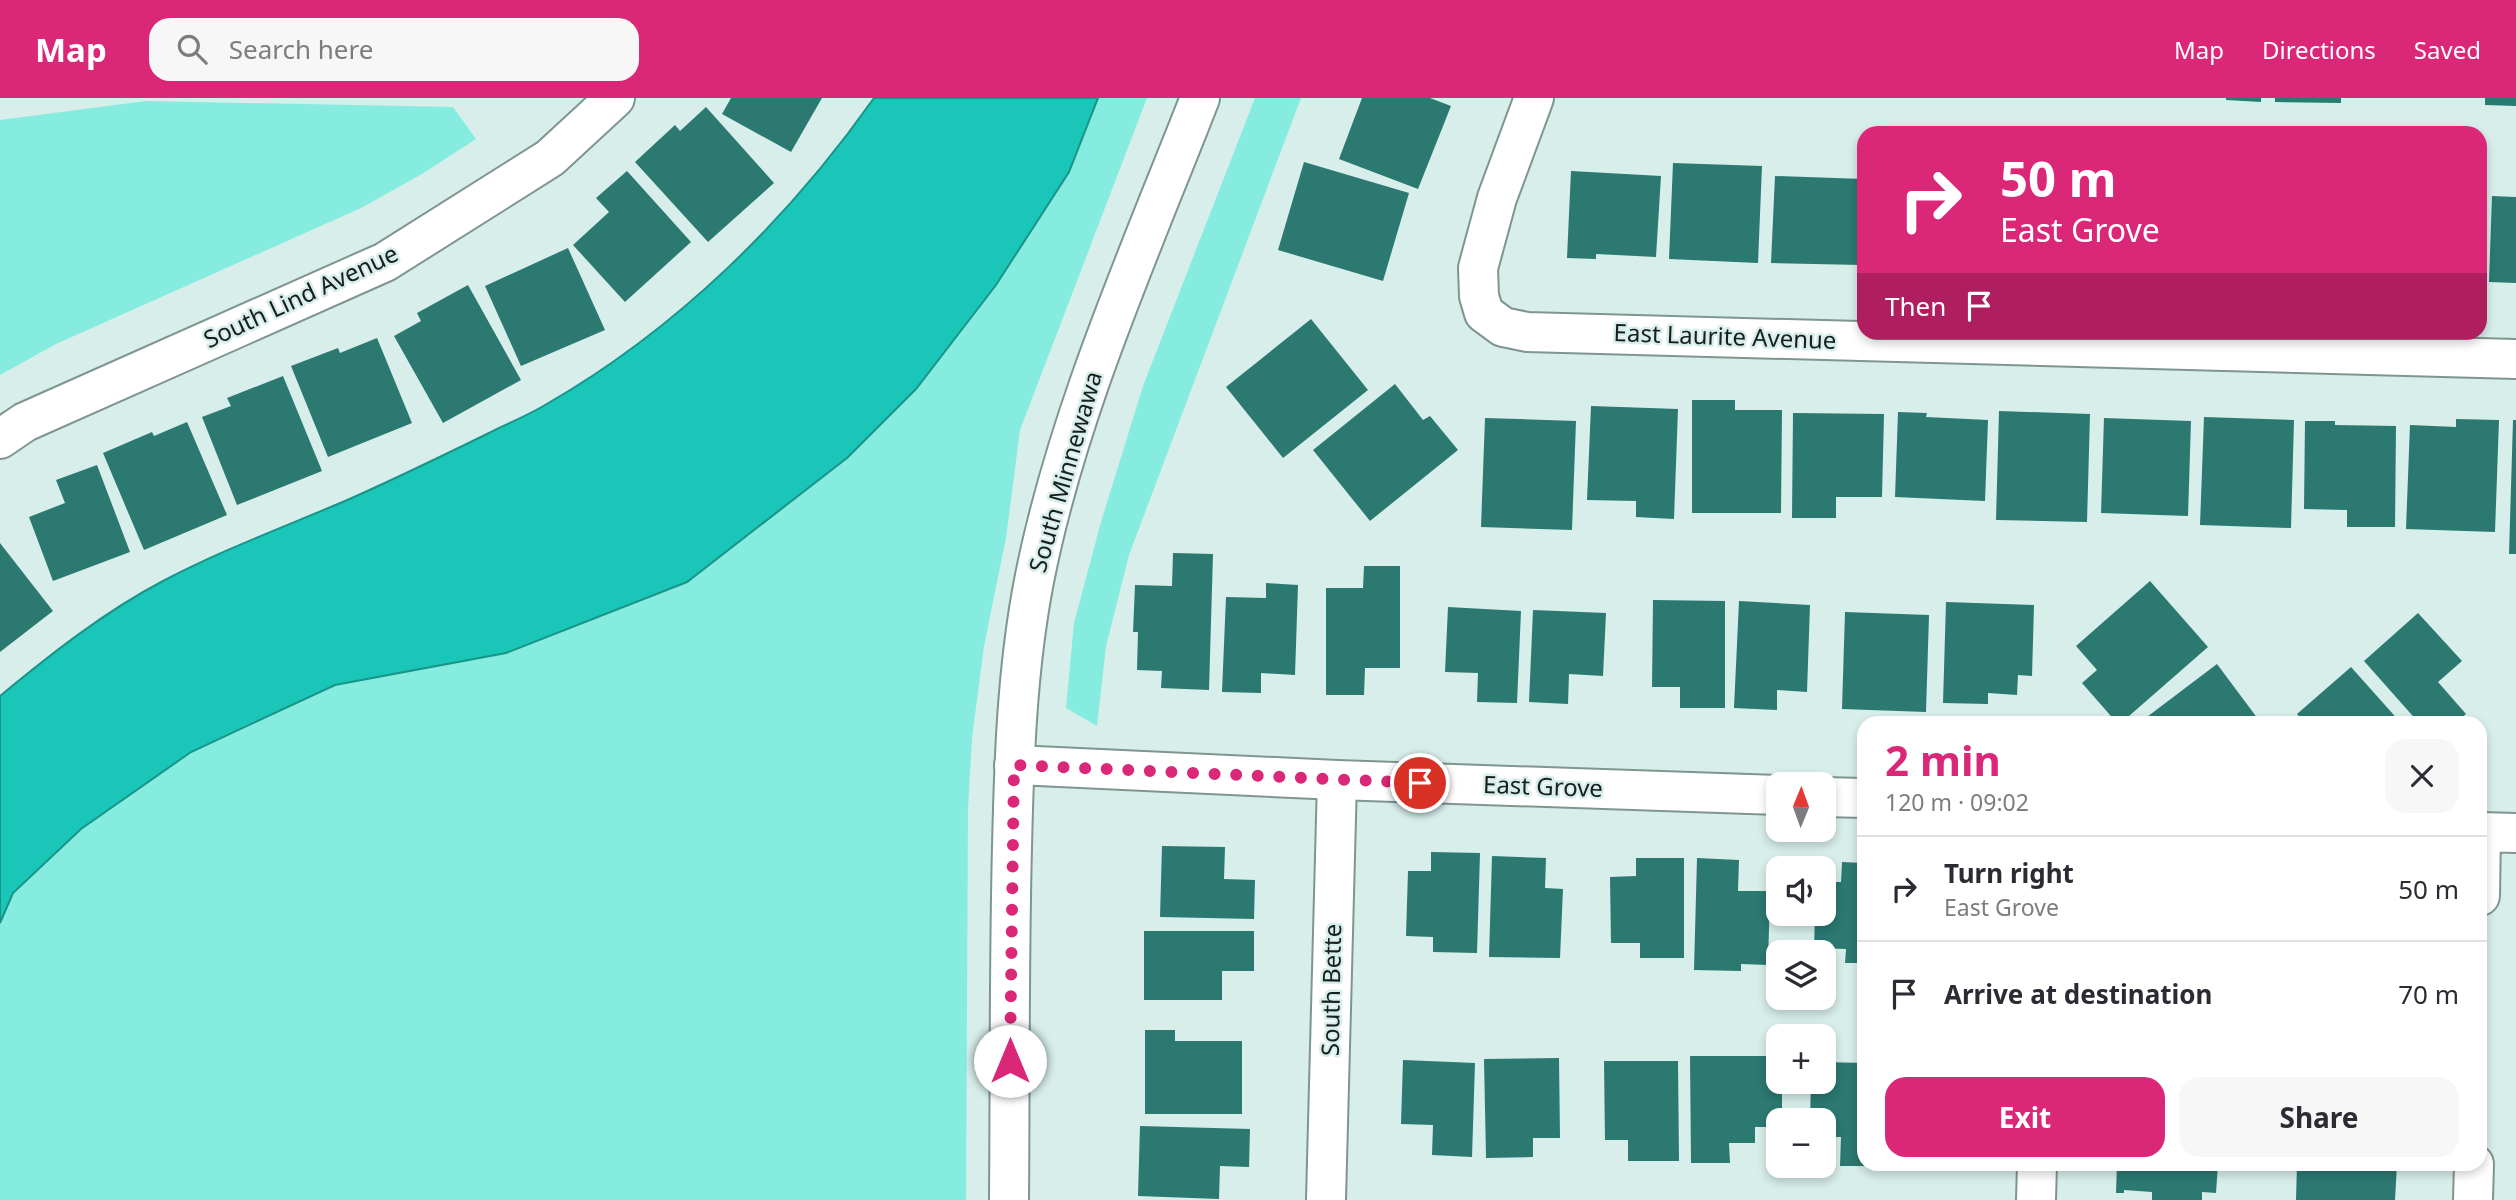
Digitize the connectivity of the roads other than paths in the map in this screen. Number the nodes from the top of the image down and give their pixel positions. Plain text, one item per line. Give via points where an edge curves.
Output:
1 (615, 98) edge
2 (1200, 98) edge
3 (1534, 98) edge
4 (2516, 359) edge
5 (0, 439) edge
6 (1014, 765) junction
7 (1337, 780) junction
8 (1766, 795) edge
9 (1836, 797) edge
10 (1857, 798) edge
11 (2499, 832) edge
12 (2487, 872) edge
13 (2038, 1171) edge
14 (2473, 1171) edge
15 (1009, 1200) edge
16 (1326, 1200) edge
17 (2036, 1200) edge
18 (2473, 1200) edge

1 - 5 street, South Lind Avenue via 550,158 385,262 25,422
2 - 6 street, South Minnewawa via 1094,369 1059,476 1034,582
3 - 4 street, East Laurite Avenue via 1497,198 1478,268 1485,313 1503,327 1527,332
6 - 7 street, East Grove
6 - 15 street, South Minnewawa
7 - 8 street, East Grove
7 - 16 street, South Bette
9 - 10 street
11 - 12 street
13 - 17 street
14 - 18 street

